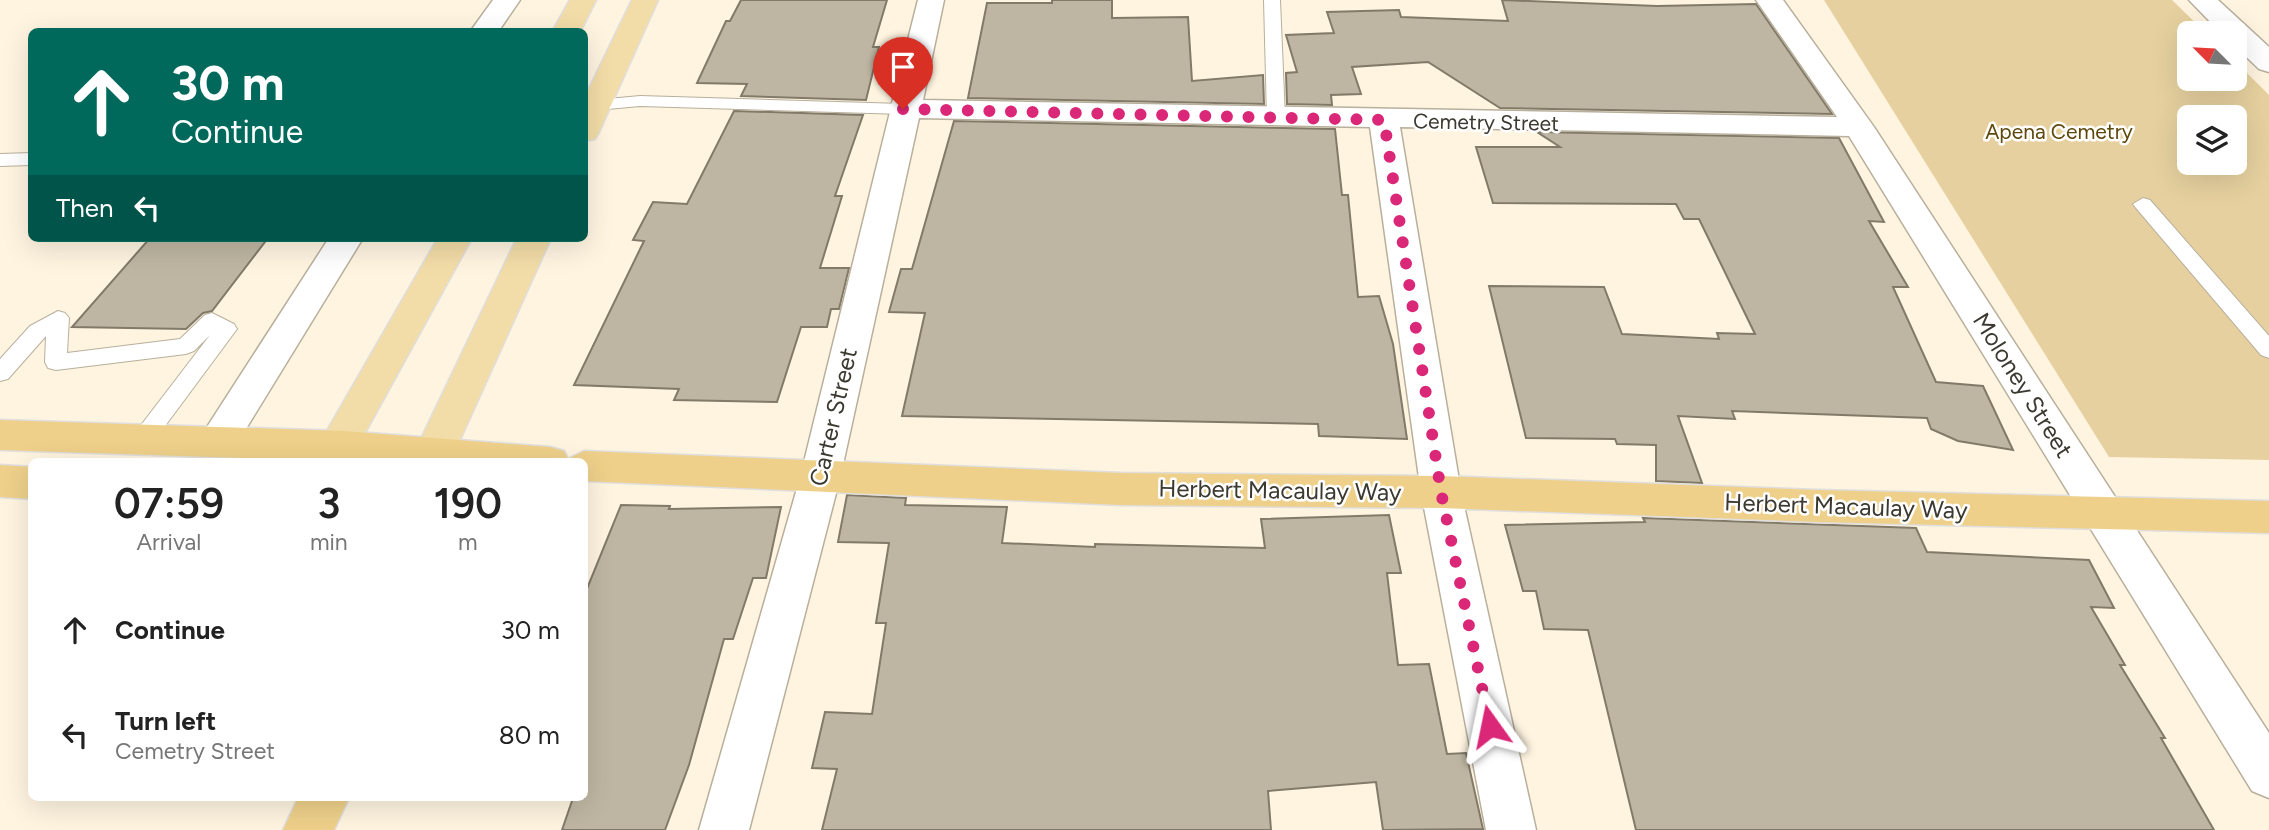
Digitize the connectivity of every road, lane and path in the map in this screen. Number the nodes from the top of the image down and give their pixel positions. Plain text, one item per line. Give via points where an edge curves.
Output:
1 (507, 0) edge
2 (583, 0) edge
3 (645, 0) edge
4 (931, 0) edge
5 (1272, 0) edge
6 (1769, 0) edge
7 (2202, 0) edge
8 (487, 28) edge
9 (568, 28) edge
10 (2269, 63) edge
11 (597, 105) junction
12 (903, 109) junction
13 (1276, 118) junction
14 (1384, 120) junction
15 (588, 124) edge
16 (1859, 127) junction
17 (28, 159) edge
18 (0, 160) edge
19 (2143, 204) dead end
20 (343, 242) edge
21 (453, 242) edge
22 (532, 242) edge
23 (2269, 350) edge
24 (0, 373) edge
25 (0, 435) edge
26 (143, 439) junction
27 (219, 440) junction
28 (335, 453) edge
29 (433, 456) edge
30 (472, 458) edge
31 (588, 466) edge
32 (820, 478) junction
33 (0, 481) edge
34 (28, 483) edge
35 (1441, 492) junction
36 (2104, 514) junction
37 (2269, 517) edge
38 (2269, 775) edge
39 (322, 801) edge
40 (308, 830) edge
41 (724, 830) edge
42 (1511, 830) edge

1 - 8 street
2 - 9 main road
3 - 11 main road
4 - 12 street, Carter Street
5 - 13 lane
6 - 16 street, Moloney Street
7 - 10 street
11 - 12 lane via 640,102
11 - 15 main road
12 - 13 street, Cemetry Street
12 - 32 street, Carter Street
13 - 14 street, Cemetry Street
14 - 16 street, Cemetry Street
14 - 35 street
16 - 36 street, Moloney Street
17 - 18 lane
19 - 23 lane
20 - 27 street
21 - 28 main road
22 - 29 main road
24 - 26 lane via 38,331 58,318 56,362 186,346 212,320 226,329
25 - 26 highway
26 - 27 highway
27 - 28 highway
28 - 29 highway
29 - 30 highway
31 - 32 highway, Herbert Macaulay Way
32 - 35 highway, Herbert Macaulay Way via 1121,489
32 - 41 street, Carter Street
33 - 34 highway
35 - 36 highway, Herbert Macaulay Way
35 - 42 street
36 - 37 highway, Herbert Macaulay Way
36 - 38 street, Moloney Street
39 - 40 highway

